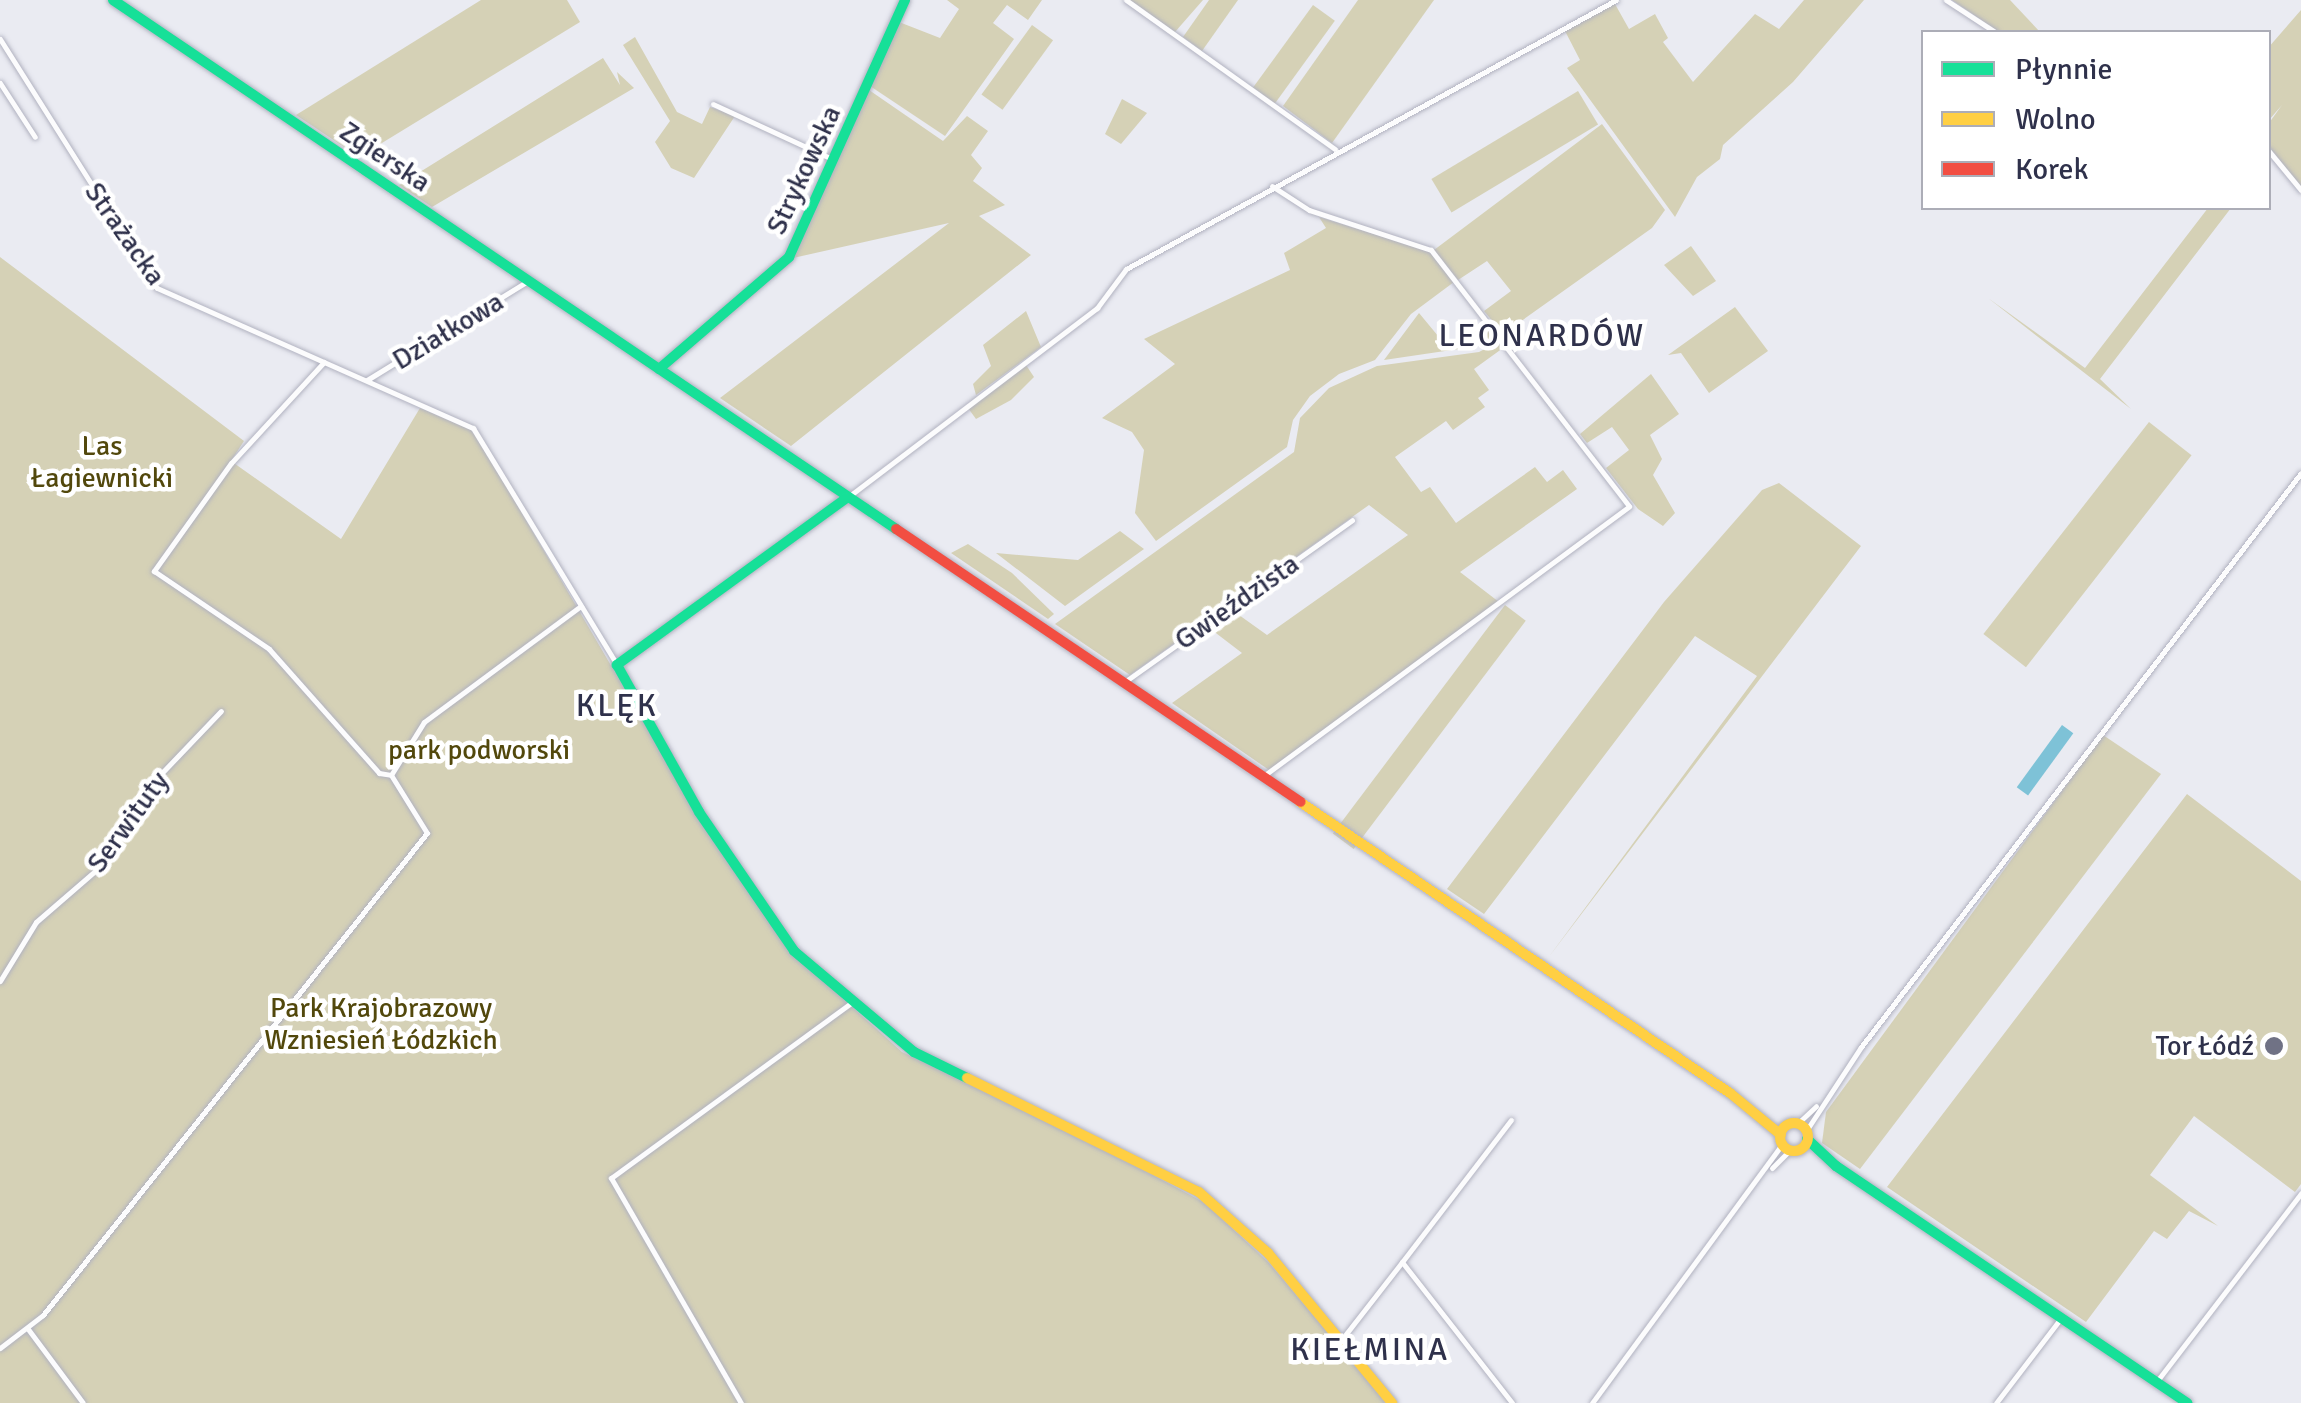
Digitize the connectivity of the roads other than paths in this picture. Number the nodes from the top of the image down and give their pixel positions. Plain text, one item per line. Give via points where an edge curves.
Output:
1 (113, 0) edge
2 (905, 0) edge
3 (1126, 0) edge
4 (1616, 0) edge
5 (1946, 0) edge
6 (1992, 30) edge
7 (0, 40) edge
8 (0, 83) edge
9 (713, 104) dead end
10 (34, 137) dead end
11 (1336, 150) junction
12 (2271, 154) edge
13 (834, 160) junction
14 (1272, 186) junction
15 (2301, 190) edge
16 (528, 280) junction
17 (324, 362) junction
18 (660, 369) junction
19 (367, 380) junction
20 (2301, 472) edge
21 (848, 497) junction
22 (1352, 520) dead end
23 (581, 606) junction
24 (616, 665) junction
25 (1123, 683) junction
26 (222, 711) dead end
27 (392, 775) junction
28 (1262, 777) junction
29 (0, 981) edge
30 (852, 1002) junction
31 (1511, 1120) dead end
32 (1794, 1137) junction
33 (2301, 1193) edge
34 (1402, 1262) junction
35 (2061, 1318) junction
36 (28, 1328) junction
37 (1342, 1339) junction
38 (0, 1348) edge
39 (2156, 1382) junction
40 (83, 1403) edge
41 (742, 1403) edge
42 (1392, 1403) edge
43 (1512, 1403) edge
44 (1592, 1403) edge
45 (1996, 1403) edge
46 (2187, 1403) edge

1 - 16 main road, Zgierska
2 - 13 main road, Strykowska
3 - 11 street
4 - 11 street
5 - 6 street
7 - 17 street, Strażacka via 157,288
8 - 10 street
9 - 13 street
11 - 14 street
12 - 15 street
13 - 18 main road, Strykowska via 780,268
14 - 21 street via 1126,269 1097,308
14 - 28 street via 1309,210 1431,250 1629,506
16 - 18 main road, Zgierska
16 - 19 street, Działkowa
17 - 19 street, Strażacka
17 - 27 street via 231,464 154,572 269,649 378,773
18 - 21 main road, Zgierska
19 - 23 street, Strażacka via 473,428
20 - 32 street
21 - 24 main road
21 - 25 main road, Zgierska
22 - 25 street, Gwieździsta
23 - 24 street, Strażacka
23 - 27 street via 432,714
24 - 30 main road via 746,883 794,950
25 - 28 main road, Zgierska
26 - 29 street, Serwituty via 156,779 96,870 36,922
27 - 36 street via 427,832
28 - 32 main road, Zgierska
30 - 37 main road via 914,1052 1199,1192 1260,1244
30 - 41 street via 612,1178
31 - 34 street
32 - 35 main road, Zgierska
32 - 44 street
33 - 39 street
34 - 37 street
34 - 43 street
35 - 39 main road, Zgierska
35 - 45 street
36 - 38 street
36 - 40 street
37 - 42 main road
39 - 46 main road, Zgierska

